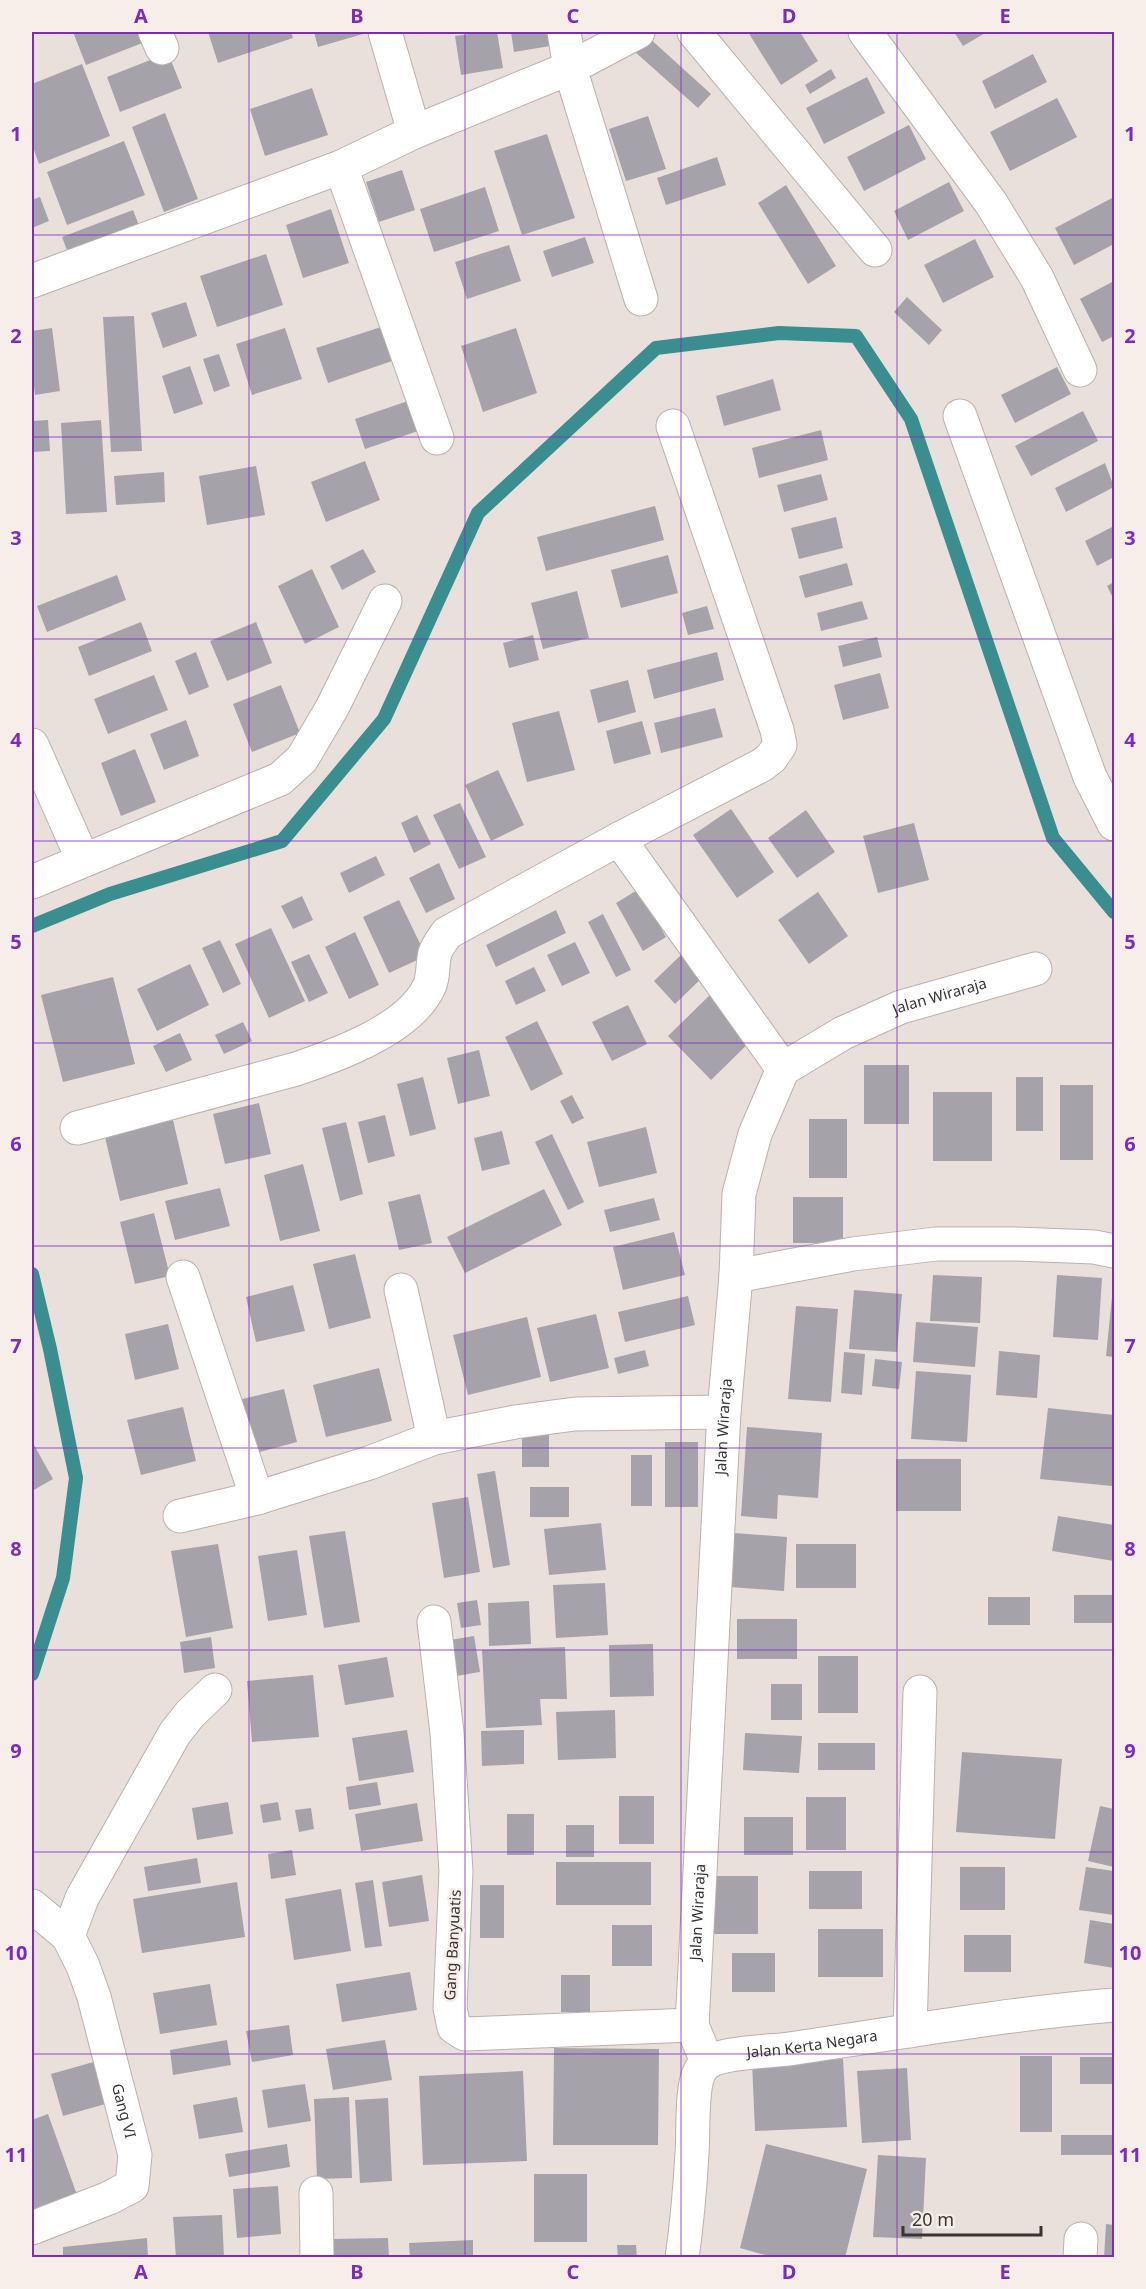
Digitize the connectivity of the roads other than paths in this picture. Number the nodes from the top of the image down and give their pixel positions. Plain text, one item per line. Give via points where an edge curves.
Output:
1 (385, 32) edge
2 (564, 32) edge
3 (638, 32) edge
4 (694, 32) edge
5 (865, 32) edge
6 (570, 68) junction
7 (414, 132) junction
8 (341, 167) junction
9 (875, 250) dead end
10 (32, 281) edge
11 (641, 299) dead end
12 (1080, 370) dead end
13 (960, 416) dead end
14 (673, 426) dead end
15 (437, 438) dead end
16 (385, 601) dead end
17 (32, 745) edge
18 (1114, 824) edge
19 (619, 839) junction
20 (83, 860) junction
21 (32, 882) edge
22 (1035, 969) dead end
23 (783, 1069) junction
24 (77, 1128) dead end
25 (1114, 1251) edge
26 (736, 1276) junction
27 (183, 1277) dead end
28 (401, 1290) dead end
29 (724, 1412) junction
30 (434, 1438) junction
31 (257, 1498) junction
32 (180, 1516) dead end
33 (434, 1622) dead end
34 (215, 1690) dead end
35 (920, 1692) dead end
36 (32, 1906) edge
37 (68, 1936) junction
38 (1114, 2005) edge
39 (692, 2025) junction
40 (910, 2031) junction
41 (707, 2062) junction
42 (316, 2193) dead end
43 (32, 2228) edge
44 (317, 2258) edge
45 (682, 2258) edge

1 - 7 street
2 - 6 street
3 - 6 street
4 - 9 street
5 - 12 street via 991,203 1037,278
6 - 7 street
6 - 11 street
7 - 8 street
8 - 10 street
8 - 15 street
13 - 18 street via 1090,777
14 - 19 street via 780,745 762,765
16 - 20 street via 302,759 280,779
17 - 20 street
19 - 23 street
19 - 24 street via 447,933 436,951 429,987 417,1005 382,1034 296,1069
20 - 21 street
22 - 23 street, Jalan Wiraraja via 901,1007 843,1033
23 - 26 street, Jalan Wiraraja via 755,1134 739,1194
25 - 26 street via 1094,1247 936,1244 853,1254
26 - 29 street, Jalan Wiraraja
27 - 31 street
28 - 30 street
29 - 30 street via 574,1414
29 - 39 street, Jalan Wiraraja
30 - 31 street
31 - 32 street
33 - 39 street, Gang Banyuatis via 447,1733 456,1871 450,2008 454,2027 465,2034
34 - 37 street via 175,1733 82,1898
35 - 40 street
36 - 37 street
37 - 43 street, Gang VI via 94,1997 126,2116 135,2155 132,2186
38 - 40 street, Jalan Kerta Negara
39 - 41 street, Jalan Wiraraja
40 - 41 street, Jalan Kerta Negara
41 - 45 street via 700,2070 695,2090
42 - 44 street

